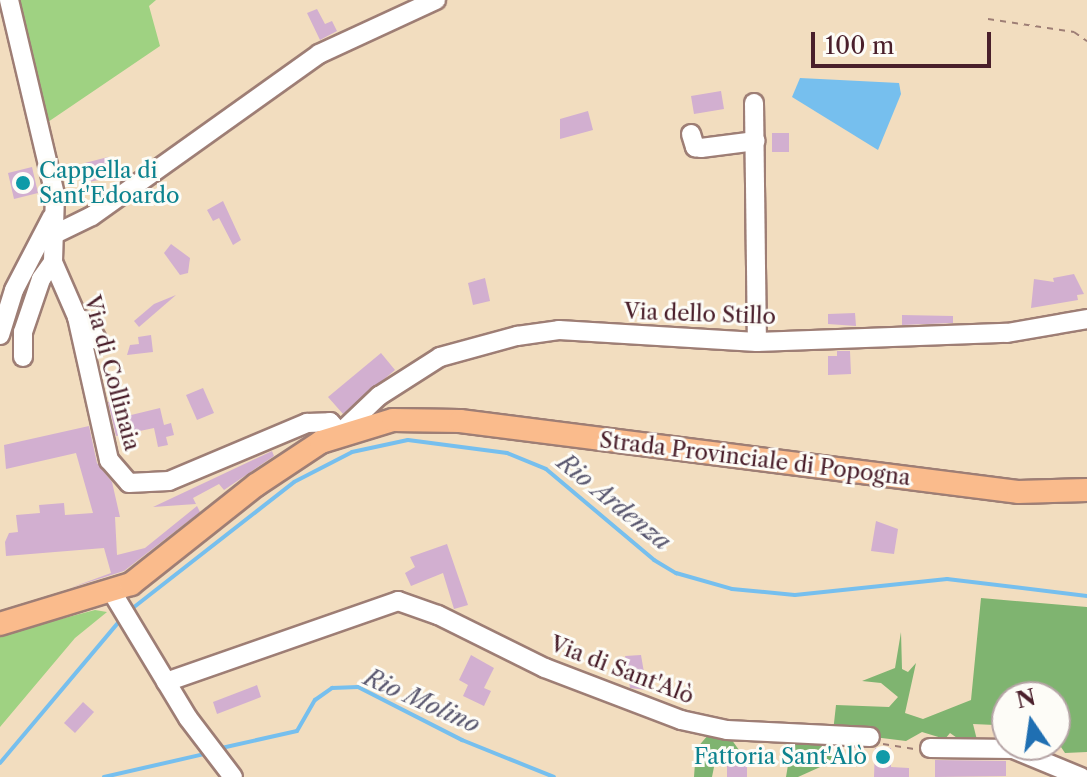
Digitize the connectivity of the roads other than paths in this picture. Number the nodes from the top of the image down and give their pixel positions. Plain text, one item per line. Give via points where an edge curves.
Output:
1 (436, 0) edge
2 (10, 4) edge
3 (754, 103) dead end
4 (691, 134) dead end
5 (756, 141) junction
6 (52, 226) junction
7 (60, 269) junction
8 (77, 317) junction
9 (1087, 319) edge
10 (0, 335) edge
11 (97, 340) dead end
12 (757, 342) junction
13 (23, 357) dead end
14 (340, 433) junction
15 (1087, 490) edge
16 (121, 607) junction
17 (0, 624) edge
18 (166, 682) junction
19 (870, 737) road end
20 (930, 748) road end
21 (1077, 775) edge
22 (233, 777) edge

1 - 6 street via 319,54 92,216
2 - 6 street, Via di Collinaia via 48,159
3 - 5 street
4 - 5 street via 695,147 701,148
5 - 12 street
6 - 7 street, Via di Collinaia
6 - 10 street via 14,290
7 - 8 street, Via di Collinaia
7 - 13 street via 26,324
8 - 11 street via 88,323
8 - 14 street, Via di Collinaia via 109,460 129,483 169,481 307,423 330,422
9 - 12 street, Via dello Stillo via 1007,333
12 - 14 street, Via dello Stillo via 559,330 505,338 440,357 379,396
14 - 15 main road, Strada Provinciale di Popogna via 393,420 451,420 1018,492
14 - 16 main road, Strada Provinciale di Popogna via 256,485 131,584
16 - 17 main road, Strada Provinciale di Popogna
16 - 18 street
18 - 19 street, Via di Sant'Alò via 398,601 545,668 681,720 727,730
18 - 22 street
20 - 21 street via 1013,749

